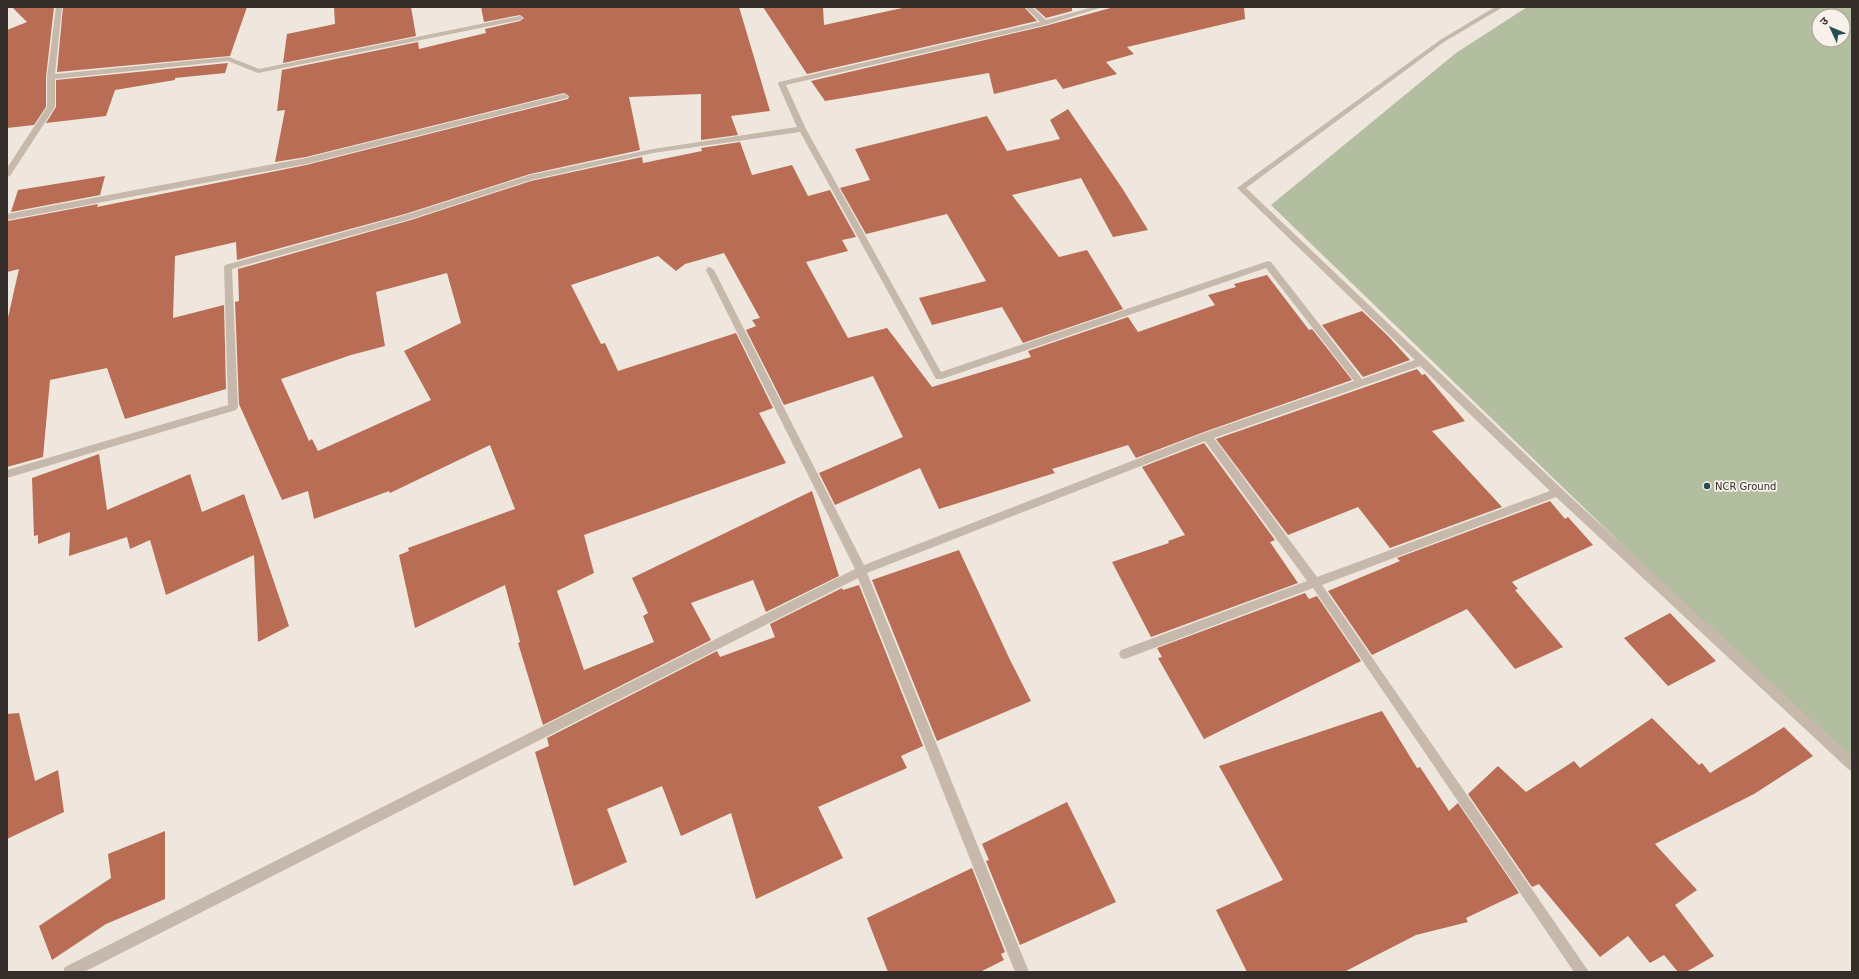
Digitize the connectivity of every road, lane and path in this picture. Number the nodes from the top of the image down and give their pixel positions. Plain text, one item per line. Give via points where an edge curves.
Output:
1 (59, 7) edge
2 (1028, 7) edge
3 (1100, 7) edge
4 (1500, 7) edge
5 (520, 18) dead end
6 (1045, 23) junction
7 (51, 77) junction
8 (564, 96) dead end
9 (802, 129) junction
10 (7, 174) edge
11 (7, 217) edge
12 (710, 270) dead end
13 (1423, 361) junction
14 (1360, 383) junction
15 (1207, 436) junction
16 (7, 474) edge
17 (1558, 492) junction
18 (861, 571) junction
19 (1315, 583) junction
20 (1125, 654) dead end
21 (1852, 766) edge
22 (70, 972) edge
23 (1022, 972) edge
24 (1582, 972) edge

1 - 7 street
2 - 6 street
3 - 6 street
4 - 13 street via 1442,41 1241,188
5 - 7 street via 258,71 229,59
6 - 9 street via 782,84
7 - 10 street via 51,107
8 - 11 street via 306,161
9 - 14 street via 939,376 1268,264
9 - 16 street via 653,151 530,178 408,217 228,267 233,407
12 - 18 street
13 - 14 street
13 - 17 street
14 - 15 street
15 - 18 street
15 - 19 street
17 - 19 street
17 - 21 street
18 - 22 street
18 - 23 street
19 - 20 street
19 - 24 street

